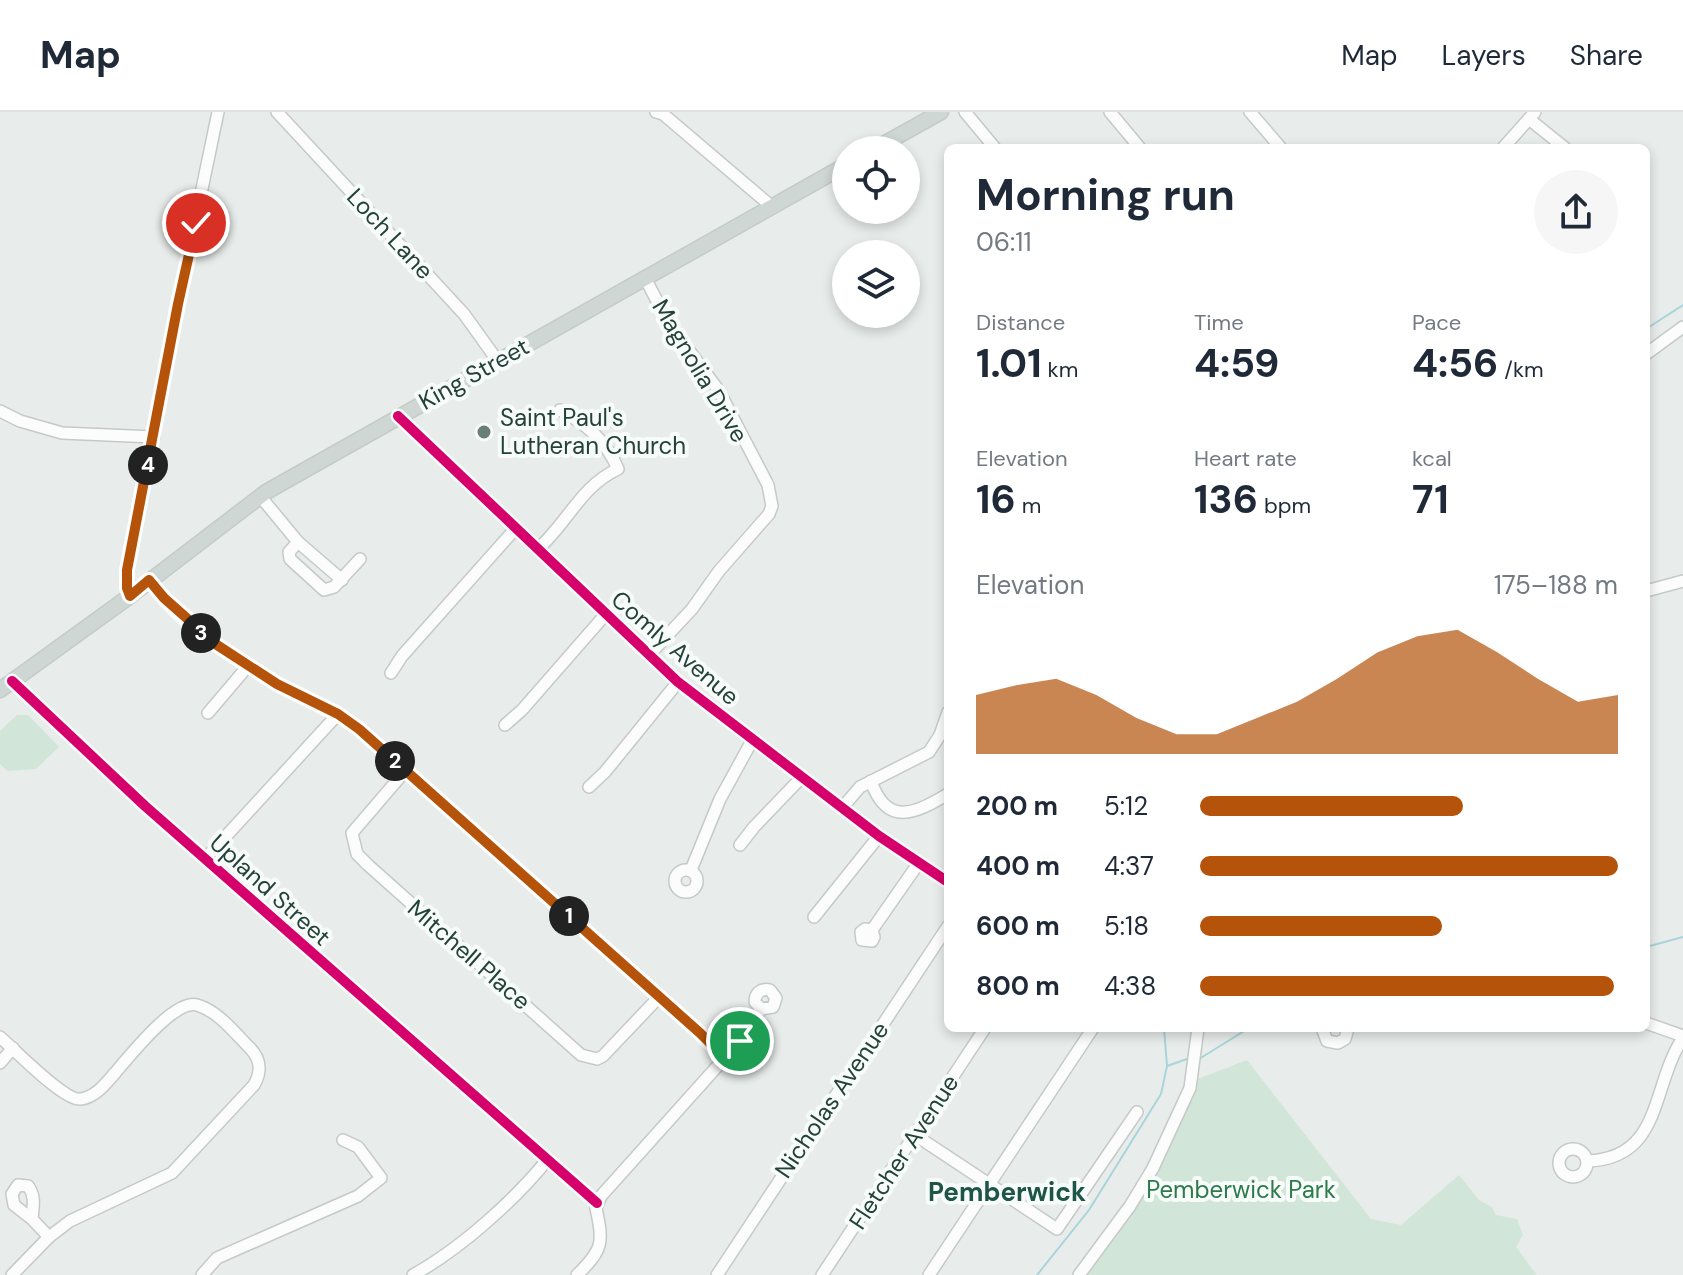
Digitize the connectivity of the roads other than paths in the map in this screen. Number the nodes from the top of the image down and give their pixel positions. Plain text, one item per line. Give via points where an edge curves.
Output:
1 (218, 112) edge
2 (277, 112) edge
3 (656, 112) edge
4 (941, 112) edge
5 (965, 112) edge
6 (1110, 112) edge
7 (1250, 112) edge
8 (1532, 115) edge
9 (898, 136) edge
10 (992, 144) edge
11 (1137, 144) edge
12 (1278, 144) edge
13 (1507, 144) edge
14 (1561, 144) edge
15 (832, 173) edge
16 (771, 206) junction
17 (645, 278) junction
18 (1683, 327) edge
19 (1650, 351) edge
20 (497, 360) junction
21 (560, 410) dead end
22 (0, 411) edge
23 (398, 416) junction
24 (154, 437) junction
25 (260, 496) junction
26 (516, 528) junction
27 (298, 542) junction
28 (538, 549) junction
29 (360, 559) dead end
30 (149, 580) junction
31 (342, 580) junction
32 (1683, 581) edge
33 (1650, 590) edge
34 (130, 596) junction
35 (605, 615) junction
36 (649, 655) junction
37 (248, 666) junction
38 (391, 673) dead end
39 (678, 682) junction
40 (6, 686) edge
41 (208, 713) dead end
42 (338, 714) junction
43 (944, 724) edge
44 (505, 725) dead end
45 (753, 739) junction
46 (406, 770) junction
47 (802, 777) junction
48 (871, 781) junction
49 (589, 787) dead end
50 (944, 796) edge
51 (842, 808) junction
52 (879, 836) junction
53 (740, 845) dead end
54 (205, 859) junction
55 (918, 864) junction
56 (691, 870) dead end
57 (944, 880) edge
58 (814, 917) dead end
59 (872, 930) dead end
60 (944, 932) edge
61 (659, 997) junction
62 (761, 1009) dead end
63 (1650, 1025) edge
64 (982, 1032) edge
65 (1090, 1032) edge
66 (1197, 1032) edge
67 (1322, 1032) edge
68 (1346, 1032) edge
69 (0, 1037) edge
70 (1683, 1037) edge
71 (13, 1048) junction
72 (725, 1058) junction
73 (0, 1063) edge
74 (1137, 1112) dead end
75 (915, 1135) junction
76 (343, 1140) dead end
77 (548, 1159) junction
78 (1587, 1161) dead end
79 (989, 1183) junction
80 (597, 1203) junction
81 (32, 1219) dead end
82 (49, 1237) junction
83 (12, 1275) edge
84 (202, 1275) edge
85 (413, 1275) edge
86 (577, 1275) edge
87 (717, 1275) edge
88 (822, 1275) edge
89 (929, 1275) edge
90 (1079, 1275) edge

1 - 24 street
2 - 20 street, Loch Lane via 464,314
3 - 16 street
4 - 9 main road
5 - 10 street
6 - 11 street
7 - 12 street
8 - 13 street
8 - 14 street
15 - 16 main road, King Street
16 - 17 main road, King Street
17 - 20 main road, King Street
17 - 36 street, Magnolia Drive via 668,322 719,391 768,485 772,506 752,537
18 - 19 street
20 - 23 main road, King Street
21 - 28 street via 593,432 618,469 599,478
22 - 24 street via 62,433
23 - 25 main road, King Street
23 - 26 street, Comly Avenue
24 - 34 street via 127,570
25 - 27 street
25 - 30 main road, King Street
26 - 28 street, Comly Avenue
26 - 38 street
27 - 31 street
27 - 31 street via 290,559 324,590
28 - 35 street, Comly Avenue
29 - 31 street
30 - 34 main road, King Street
30 - 37 street via 198,630
32 - 33 street
34 - 40 main road, King Street
35 - 36 street, Comly Avenue
35 - 44 street
36 - 39 street, Comly Avenue
37 - 41 street
37 - 42 street
39 - 45 street, Comly Avenue
39 - 49 street
40 - 54 street, Upland Street
42 - 46 street
42 - 54 street
43 - 48 street via 929,752
45 - 47 street, Comly Avenue
45 - 56 street via 720,799
46 - 61 street
46 - 61 street, Mitchell Place via 352,833 357,854 400,894 581,1055 603,1056
47 - 51 street, Comly Avenue
47 - 53 street
48 - 50 street via 877,795 896,812 921,810
48 - 51 street
51 - 52 street, Comly Avenue
52 - 55 street, Comly Avenue
52 - 58 street
54 - 77 street, Upland Street
55 - 57 street, Comly Avenue
55 - 59 street
60 - 87 street, Nicholas Avenue
61 - 72 street
62 - 72 street
63 - 70 street
64 - 75 street, Fletcher Avenue
65 - 79 street
66 - 90 street via 1190,1088 1178,1115 1143,1186
67 - 68 street via 1332,1043 1342,1041
69 - 71 street
70 - 78 street via 1644,1133 1617,1155
71 - 73 street
71 - 82 street via 72,1099 85,1098 103,1087 171,1014 192,1004 221,1019 260,1064 254,1085 172,1173 79,1215
72 - 80 street
74 - 79 street via 1057,1229
75 - 79 street
75 - 88 street, Fletcher Avenue
76 - 84 street via 358,1147 381,1178 358,1196 217,1258
77 - 80 street, Upland Street
77 - 85 street via 496,1212
79 - 89 street
80 - 86 street via 599,1246
81 - 82 street
82 - 83 street

